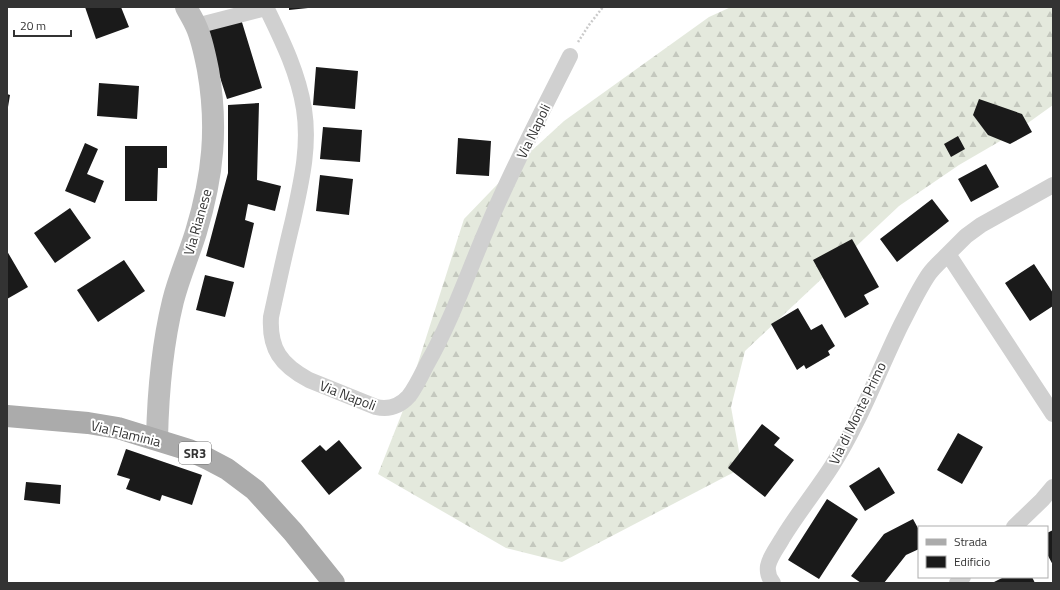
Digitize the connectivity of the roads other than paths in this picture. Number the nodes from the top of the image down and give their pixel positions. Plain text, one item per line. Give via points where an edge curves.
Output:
1 (186, 7) edge
2 (266, 7) edge
3 (196, 26) junction
4 (570, 56) road end
5 (1053, 185) edge
6 (948, 254) junction
7 (1053, 414) edge
8 (7, 416) edge
9 (157, 439) junction
10 (1053, 487) edge
11 (1015, 526) edge
12 (770, 578) edge
13 (334, 583) edge

1 - 3 main road, Via Rianese
2 - 3 street
2 - 4 street, Via Napoli via 295,72 304,108 307,141 301,185 271,318 271,339 278,355 302,377 381,408 399,404 410,394 434,353 489,224
3 - 9 main road, Via Rianese via 204,51 212,99 213,150 201,214 177,287 168,324 160,385
5 - 6 street, Via di Monte Primo via 981,225
6 - 7 street
6 - 12 street, Via di Monte Primo via 928,275 888,351 842,449 772,556 768,567
8 - 9 main road, Via Flaminia / SR3 via 102,424
9 - 13 main road, Via Flaminia / SR3 via 208,459 247,484 288,526
10 - 11 street

